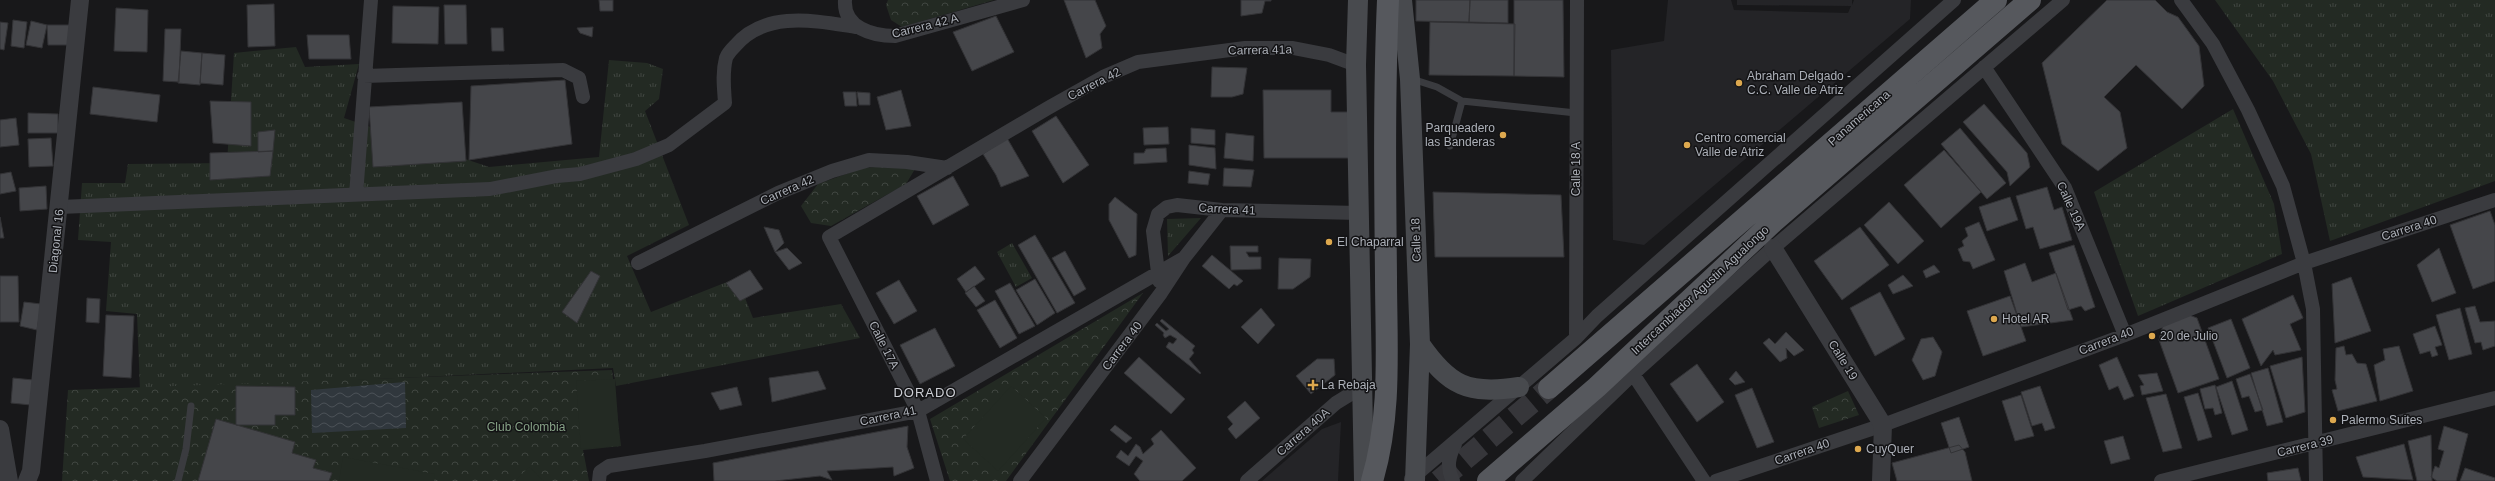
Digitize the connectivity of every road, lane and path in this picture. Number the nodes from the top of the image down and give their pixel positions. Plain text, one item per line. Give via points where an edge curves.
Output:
1 (80, 0) edge
2 (371, 0) edge
3 (845, 0) edge
4 (1023, 0) edge
5 (1358, 0) edge
6 (1388, 0) edge
7 (1402, 0) edge
8 (1577, 0) edge
9 (1954, 0) edge
10 (1996, 0) edge
11 (2030, 0) edge
12 (2063, 0) edge
13 (2181, 0) edge
14 (856, 27) junction
15 (1186, 55) joint
16 (1356, 65) junction
17 (1984, 67) junction
18 (364, 76) junction
19 (1410, 79) junction
20 (583, 97) dead end
21 (1462, 101) junction
22 (1576, 113) junction
23 (1450, 146) dead end
24 (947, 168) junction
25 (356, 195) junction
26 (2495, 200) edge
27 (60, 206) junction
28 (1222, 210) junction
29 (1359, 213) junction
30 (1723, 236) joint
31 (829, 237) joint
32 (1773, 248) junction
33 (1184, 258) junction
34 (638, 263) dead end
35 (2304, 263) junction
36 (1158, 273) junction
37 (1161, 293) junction
38 (2125, 335) junction
39 (1576, 338) junction
40 (1420, 344) junction
41 (1633, 374) junction
42 (1362, 387) junction
43 (1519, 387) junction
44 (1549, 388) tunnel mouth
45 (2495, 398) edge
46 (191, 406) dead end
47 (918, 411) junction
48 (1883, 425) junction
49 (0, 429) edge
50 (1456, 441) junction
51 (2316, 443) junction
52 (1413, 479) edge
53 (9, 481) edge
54 (27, 481) edge
55 (178, 481) edge
56 (599, 481) edge
57 (937, 481) edge
58 (1020, 481) edge
59 (1247, 481) edge
60 (1364, 481) edge
61 (1372, 481) edge
62 (1453, 481) edge
63 (1488, 481) edge
64 (1522, 481) edge
65 (1704, 481) edge
66 (1716, 481) edge
67 (1882, 481) edge
68 (2161, 481) edge
69 (2316, 481) edge

1 - 27 street, Diagonal 16
2 - 18 street
3 - 14 street via 849,17
4 - 14 street, Carrera 42 A via 895,36 879,36
5 - 16 main road
6 - 61 main road via 1385,80 1388,390 1379,458
7 - 19 main road, Calle 18
8 - 22 street, Calle 18 A
9 - 39 street via 1597,316
10 - 30 main road, Panamericana
11 - 63 main road, Intercambiador Agustin Agualongo via 1773,222 1597,387
12 - 17 street
13 - 35 street via 2213,44 2248,110 2282,186
14 - 25 street, Carrera 42 A via 798,19 768,24 742,38 726,56 723,80 725,103 669,145 636,159 580,174 490,189
15 - 16 street, Carrera 41a via 1245,48 1293,48 1329,55
15 - 24 street, Carrera 42 via 1138,62 1103,77
16 - 29 main road
17 - 32 street
17 - 38 street, Calle 19A via 2065,188
18 - 20 street via 563,70 579,78
18 - 25 street
19 - 21 lane via 1437,87
19 - 40 main road, Calle 18
21 - 22 lane
21 - 23 lane
22 - 39 street, Calle 18 A
24 - 31 street, Carrera 42
24 - 34 street, Carrera 42 via 868,160 832,171 778,194
25 - 27 street
26 - 35 street, Carrera 40
27 - 54 street, Diagonal 16 via 31,471
28 - 29 street, Carrera 41
28 - 33 street, Carrera 40
28 - 36 street, Carrera 41 via 1177,205 1168,207 1158,214 1153,231
29 - 42 main road
30 - 44 main road, Intercambiador Agustin Agualongo
31 - 47 street, Calle 17A
32 - 41 street
32 - 48 street, Calle 19
33 - 36 street, Carrera 41
33 - 37 street, Carrera 40
35 - 38 street, Carrera 40
35 - 51 street via 2313,309
36 - 37 street
36 - 47 street, Carrera 41
37 - 58 street, Carrera 40
38 - 48 street, Carrera 40
39 - 43 street
40 - 43 main road via 1436,368 1461,385 1489,392
40 - 52 main road, Calle 18
41 - 64 street
41 - 65 street
42 - 59 street, Carrera 40A via 1336,403
42 - 60 main road
43 - 50 street
45 - 51 street, Carrera 39
46 - 55 lane via 186,449
47 - 56 street, Carrera 41 via 609,466 600,472
47 - 57 street, Calle 17A
48 - 66 street, Carrera 40
48 - 67 street
49 - 53 street
50 - 52 street
50 - 62 street via 1449,456 1449,473
51 - 68 street, Carrera 39
51 - 69 street

